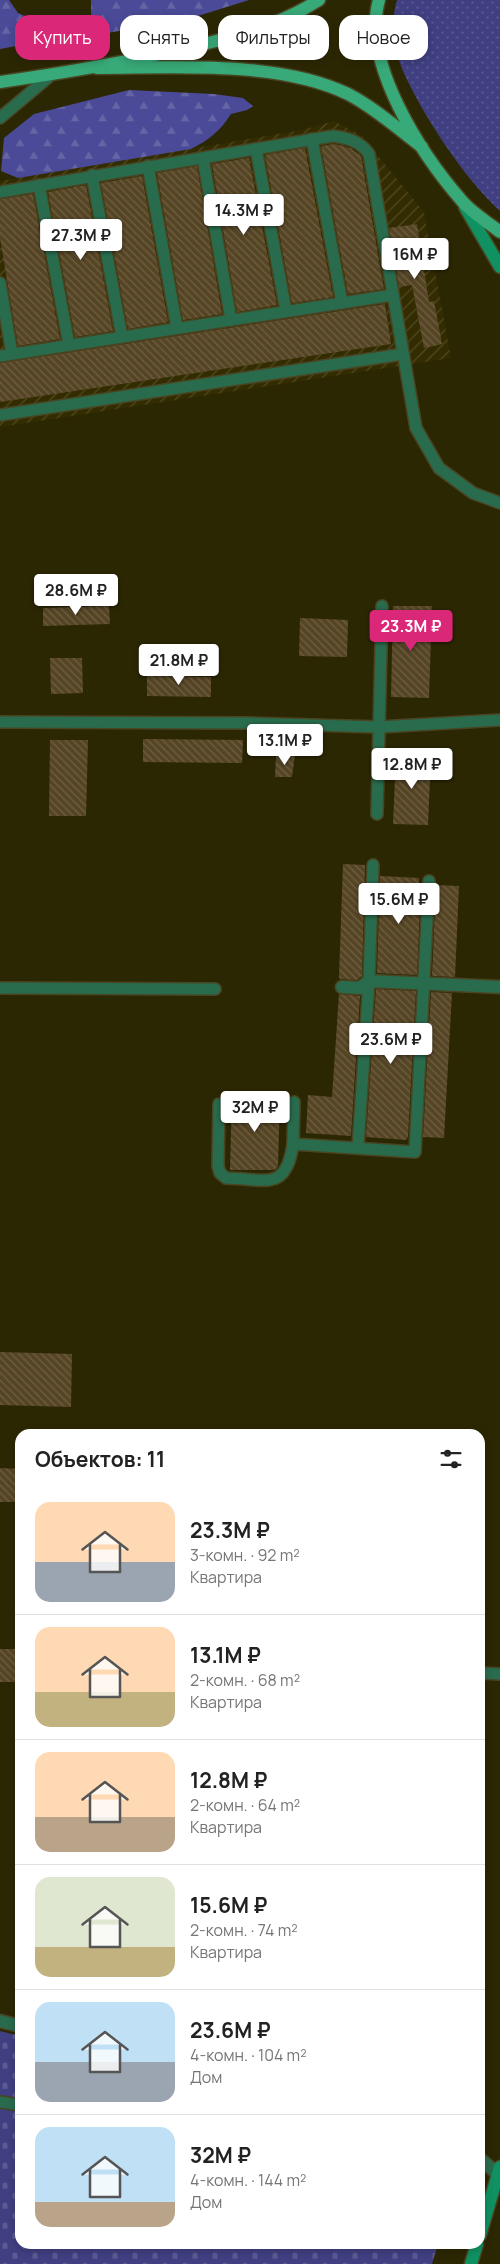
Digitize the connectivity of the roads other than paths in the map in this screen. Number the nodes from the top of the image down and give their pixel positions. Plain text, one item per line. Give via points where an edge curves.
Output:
1 (319, 0) edge
2 (379, 0) edge
3 (97, 68) junction
4 (51, 75) junction
5 (0, 82) edge
6 (0, 118) edge
7 (312, 139) junction
8 (422, 148) junction
9 (256, 149) junction
10 (203, 158) junction
11 (148, 166) junction
12 (92, 175) junction
13 (39, 185) junction
14 (0, 192) edge
15 (463, 202) junction
16 (500, 232) edge
17 (500, 267) edge
18 (0, 283) edge
19 (393, 295) junction
20 (342, 303) junction
21 (286, 311) junction
22 (231, 320) junction
23 (177, 328) junction
24 (122, 337) junction
25 (69, 345) junction
26 (12, 354) junction
27 (403, 354) junction
28 (0, 356) edge
29 (0, 415) edge
30 (500, 503) edge
31 (382, 606) dead end
32 (500, 720) edge
33 (0, 722) edge
34 (379, 727) junction
35 (377, 814) dead end
36 (373, 865) dead end
37 (429, 880) dead end
38 (369, 981) junction
39 (425, 985) junction
40 (342, 986) dead end
41 (0, 988) edge
42 (215, 988) dead end
43 (500, 988) edge
44 (294, 1102) dead end
45 (219, 1104) dead end
46 (293, 1144) junction
47 (358, 1147) junction
48 (485, 1674) edge
49 (500, 1674) edge
50 (0, 2021) edge
51 (15, 2025) edge
52 (0, 2102) edge
53 (15, 2104) edge
54 (485, 2162) edge
55 (499, 2170) edge
56 (485, 2218) edge
57 (476, 2249) edge
58 (471, 2264) edge

1 - 3 main road via 252,32
2 - 8 main road via 376,40 380,62
3 - 4 main road
3 - 8 main road via 228,69 307,79 349,95 374,110
4 - 5 main road
4 - 6 lane
7 - 9 lane
7 - 19 lane via 333,136 350,139 363,146 369,154
7 - 20 lane
8 - 15 main road
9 - 10 lane
9 - 21 lane
10 - 11 lane
10 - 22 lane
11 - 12 lane
11 - 23 lane
12 - 13 lane
12 - 24 lane
13 - 14 lane
13 - 25 lane
15 - 16 main road
15 - 17 street
18 - 26 lane
19 - 20 lane
19 - 27 lane
20 - 21 lane
21 - 22 lane
22 - 23 lane
23 - 24 lane
24 - 25 lane
25 - 26 lane
26 - 28 lane
27 - 29 lane
27 - 30 lane via 416,428 439,468 473,493
31 - 34 lane
32 - 34 lane
33 - 34 lane
34 - 35 lane
36 - 38 lane
37 - 39 lane
38 - 39 street
38 - 40 street via 360,988
38 - 47 lane
39 - 43 street
39 - 47 lane via 415,1152
41 - 42 lane
44 - 46 lane
45 - 46 lane via 218,1166 226,1178 277,1179 290,1163
46 - 47 lane
48 - 49 lane
50 - 51 street
52 - 53 lane
54 - 55 street
55 - 56 street
57 - 58 street

